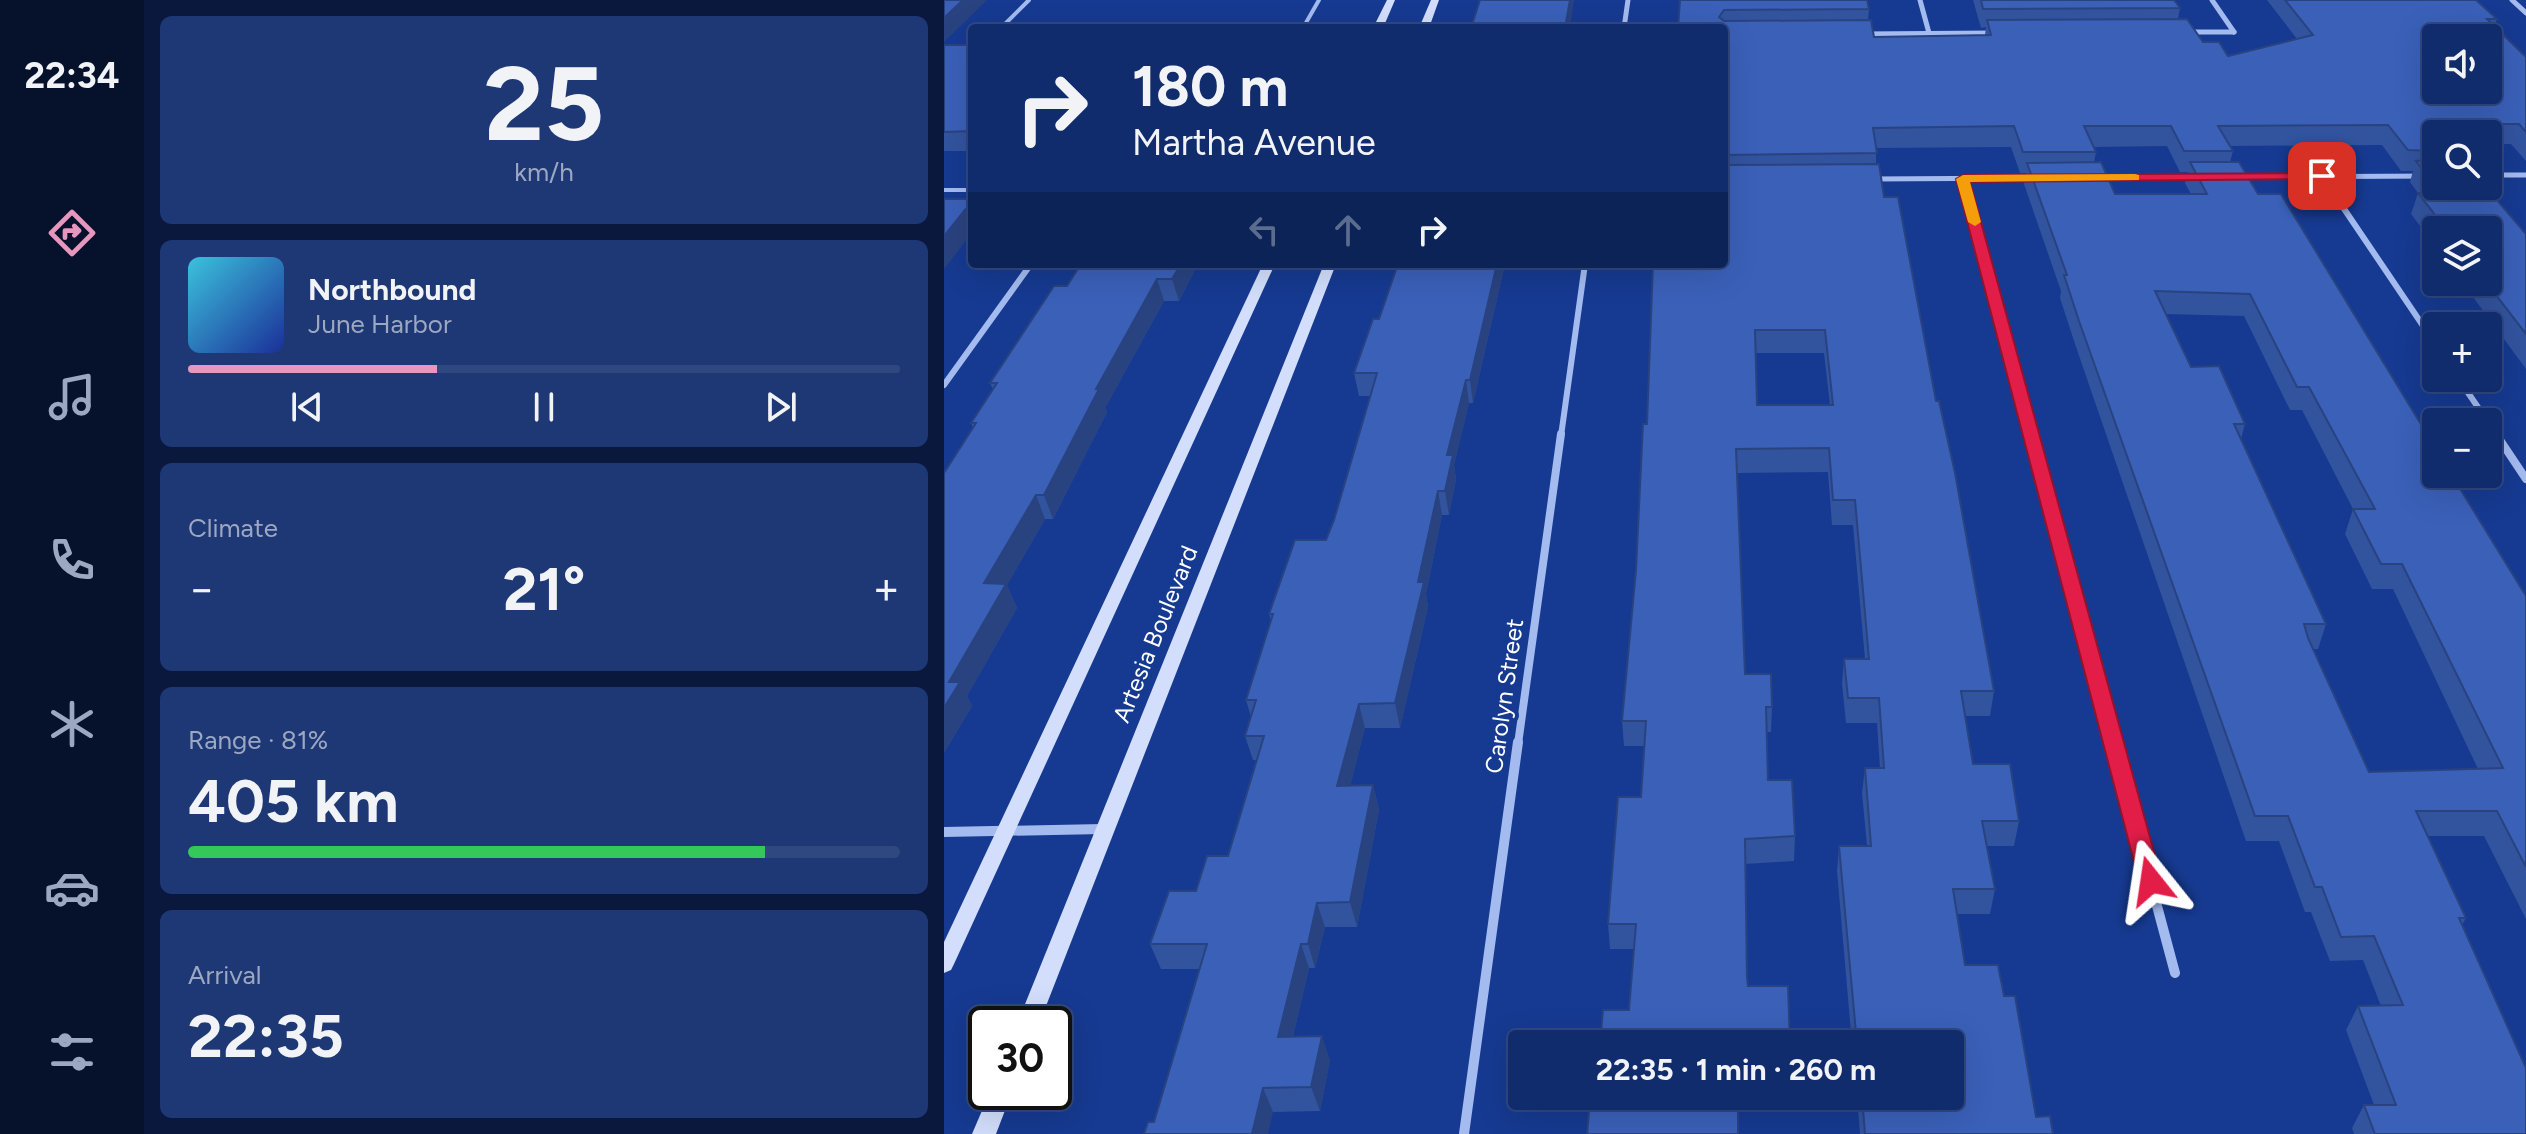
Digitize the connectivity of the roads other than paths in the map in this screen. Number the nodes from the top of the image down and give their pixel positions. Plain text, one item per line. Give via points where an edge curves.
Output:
1 (1029, 0) edge
2 (1319, 0) edge
3 (1391, 0) edge
4 (1435, 0) edge
5 (1628, 0) edge
6 (1920, 0) edge
7 (2212, 0) edge
8 (2512, 0) edge
9 (2526, 13) edge
10 (1005, 24) edge
11 (1305, 24) edge
12 (1380, 24) edge
13 (1426, 24) edge
14 (1625, 24) edge
15 (2173, 32) edge
16 (1929, 33) junction
17 (2005, 33) edge
18 (1850, 34) edge
19 (2502, 175) edge
20 (2526, 175) edge
21 (2322, 176) junction
22 (2422, 176) edge
23 (2197, 177) edge
24 (2228, 177) edge
25 (2041, 178) edge
26 (2088, 178) edge
27 (1867, 179) edge
28 (1963, 179) junction
29 (944, 190) edge
30 (968, 190) edge
31 (1028, 268) edge
32 (1267, 268) edge
33 (1328, 268) edge
34 (1584, 268) edge
35 (2422, 324) edge
36 (944, 385) edge
37 (2502, 443) edge
38 (2526, 479) edge
39 (1105, 829) junction
40 (1006, 831) junction
41 (944, 832) edge
42 (944, 964) edge
43 (2175, 973) dead end
44 (1035, 1006) edge
45 (994, 1110) edge
46 (984, 1134) edge
47 (1464, 1134) edge

1 - 10 lane
2 - 11 lane
3 - 12 main road
4 - 13 main road
5 - 14 street
6 - 16 street
7 - 15 street via 2234,32
8 - 9 street
16 - 17 street
16 - 18 street
19 - 20 street
21 - 22 street
21 - 24 street
21 - 35 street
23 - 26 street
25 - 28 street
27 - 28 street
28 - 43 street
29 - 30 lane
31 - 36 street
32 - 40 main road, Artesia Boulevard
33 - 39 main road, Artesia Boulevard
34 - 47 street, Carolyn Street
37 - 38 street
39 - 40 street
39 - 44 main road, Artesia Boulevard
40 - 41 street
40 - 42 main road, Artesia Boulevard
45 - 46 main road

